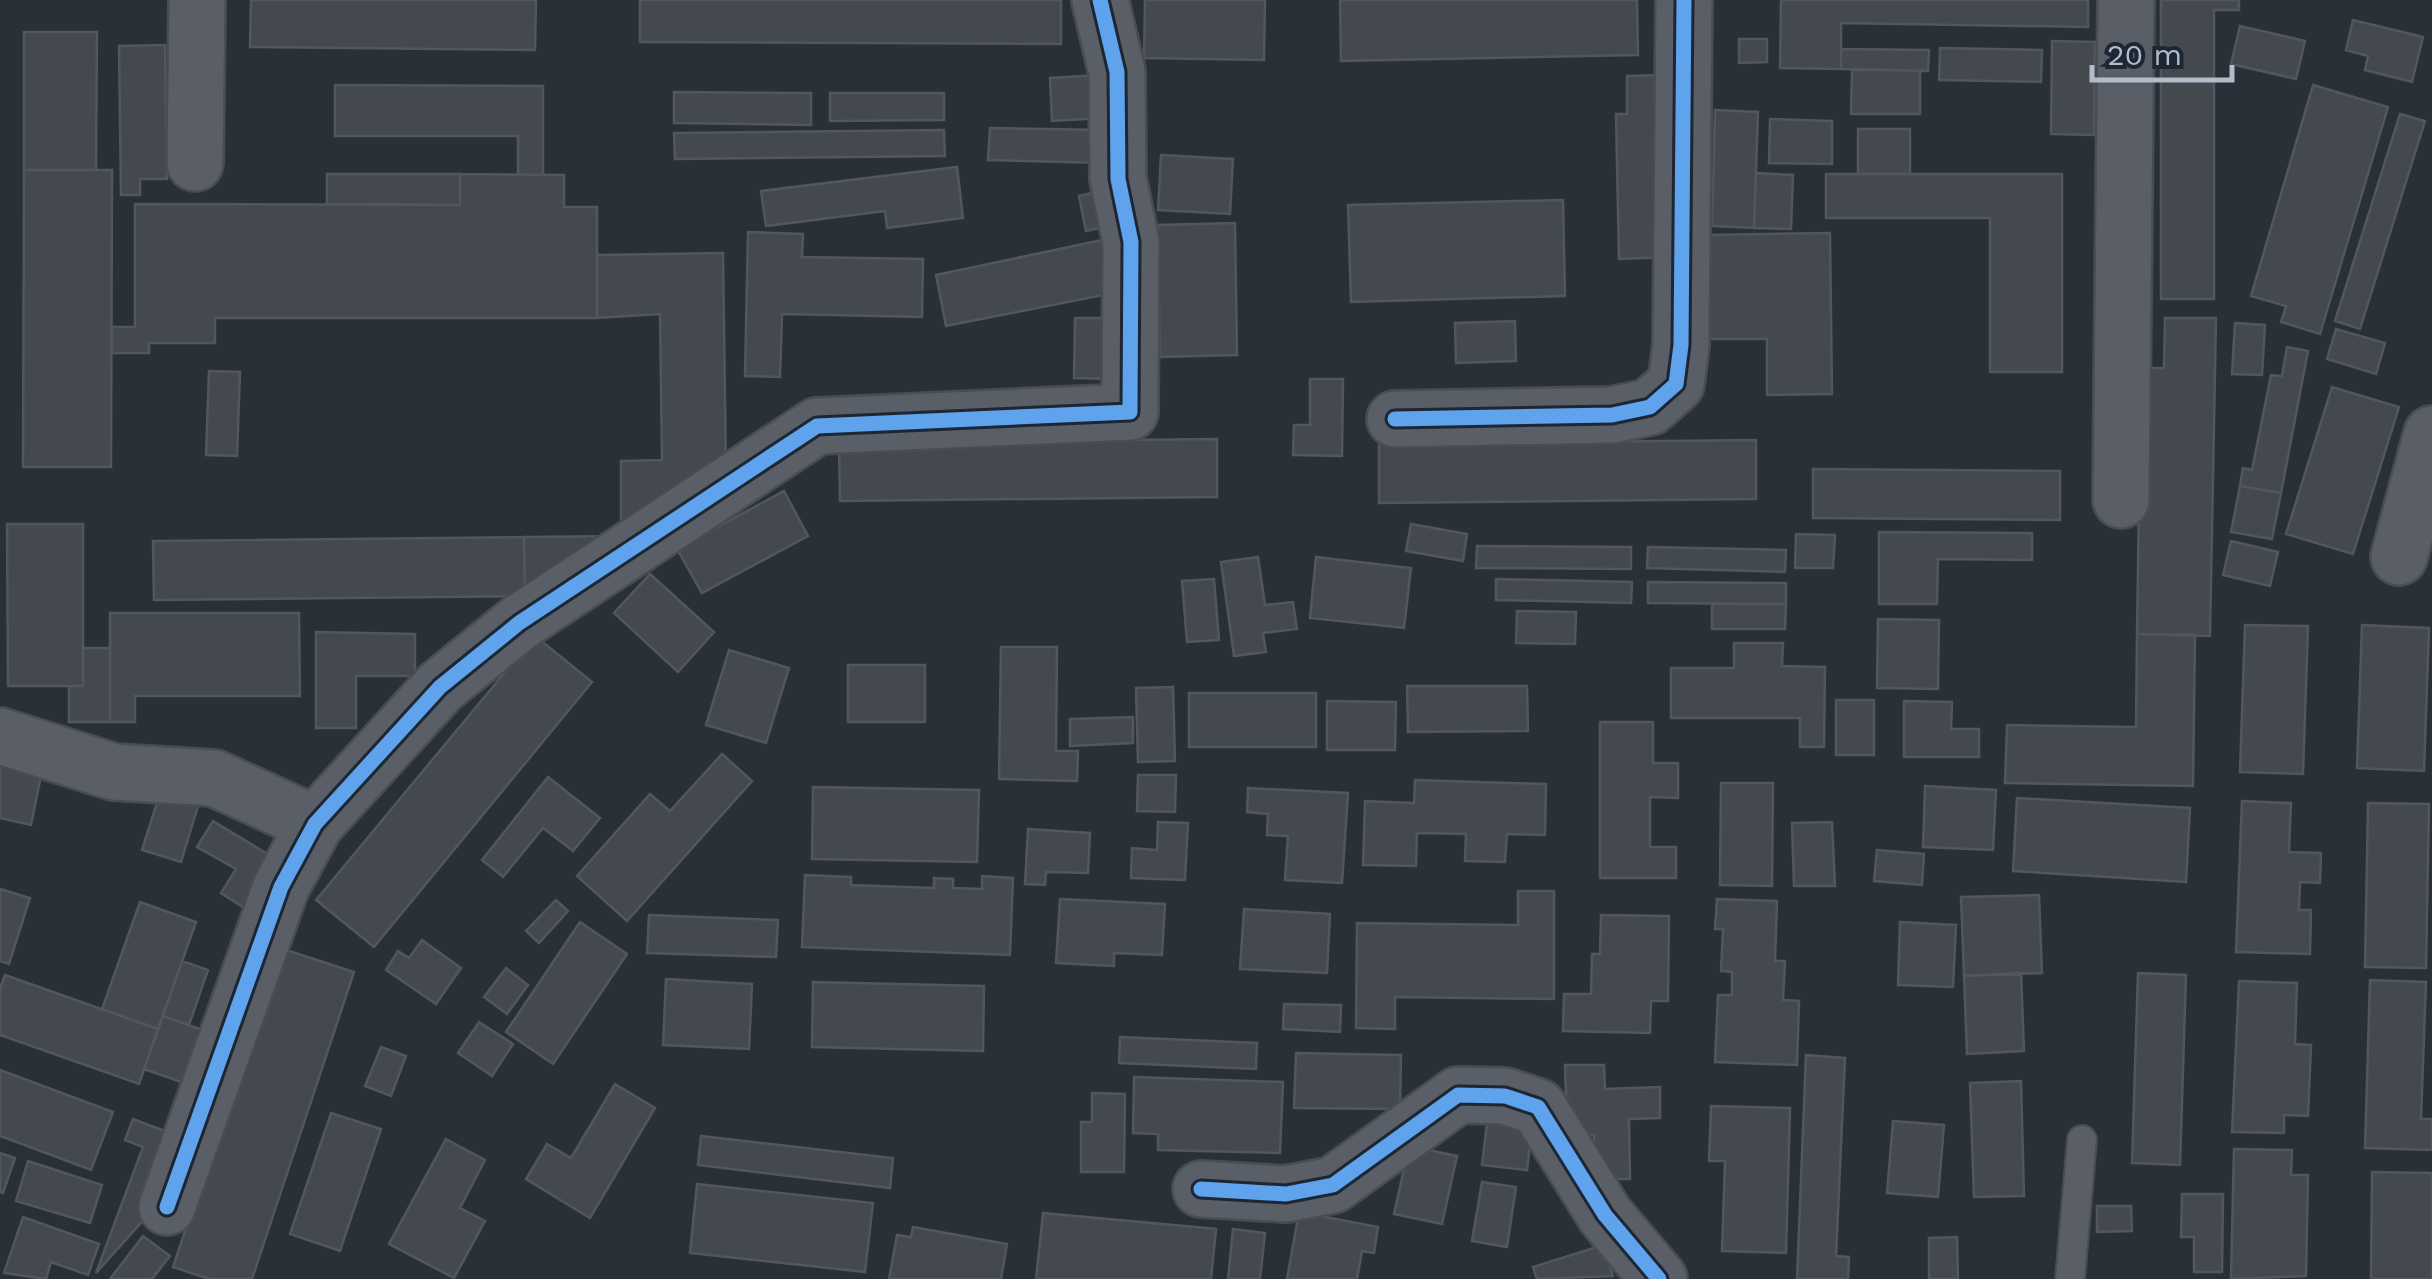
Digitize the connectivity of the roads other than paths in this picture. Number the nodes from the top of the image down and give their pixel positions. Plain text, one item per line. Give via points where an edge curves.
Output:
1 (197, 0) edge
2 (1100, 0) edge
3 (1684, 0) edge
4 (2126, 0) edge
5 (195, 163) dead end
6 (1395, 419) dead end
7 (2432, 434) edge
8 (2121, 500) dead end
9 (2400, 558) dead end
10 (0, 736) edge
11 (314, 824) junction
12 (2082, 1140) dead end
13 (1201, 1189) dead end
14 (167, 1207) dead end
15 (1659, 1279) edge
16 (2070, 1279) edge

1 - 5 street
2 - 11 street via 1117,72 1118,179 1131,242 1130,412 817,426 519,623 440,687
3 - 6 street via 1676,384 1650,408 1612,415
4 - 8 street
7 - 9 street
10 - 11 street via 114,772 214,778
11 - 14 street via 281,887
12 - 16 lane
13 - 15 street via 1286,1194 1333,1185 1458,1095 1506,1096 1538,1107 1604,1214

